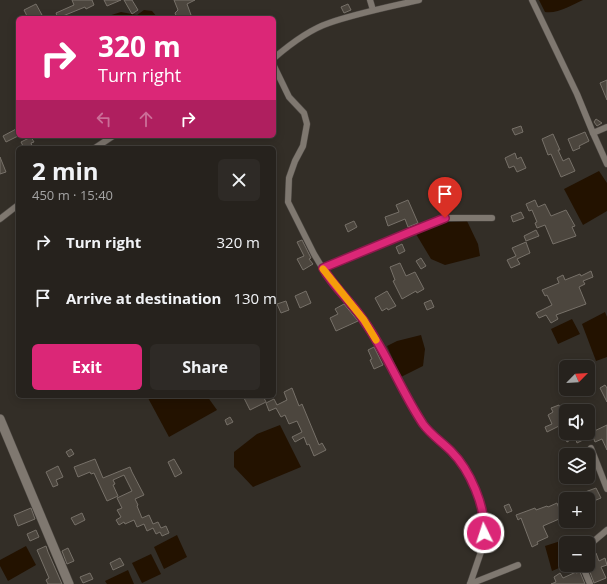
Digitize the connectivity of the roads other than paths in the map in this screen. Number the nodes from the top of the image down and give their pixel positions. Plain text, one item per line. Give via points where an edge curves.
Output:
1 (370, 0) edge
2 (419, 0) edge
3 (532, 0) edge
4 (373, 10) junction
5 (276, 56) edge
6 (276, 70) edge
7 (607, 127) edge
8 (593, 133) junction
9 (110, 138) edge
10 (98, 146) edge
11 (607, 164) edge
12 (16, 207) edge
13 (492, 218) dead end
14 (0, 219) edge
15 (323, 268) junction
16 (0, 419) edge
17 (595, 458) edge
18 (607, 489) edge
19 (607, 530) edge
20 (595, 540) edge
21 (518, 565) dead end
22 (585, 572) edge
23 (69, 584) edge
24 (470, 584) edge
25 (590, 584) edge

1 - 4 street
2 - 4 street
3 - 8 street
4 - 5 street via 327,23
6 - 15 street via 289,97 304,114 307,124 303,146 289,178 288,202
7 - 8 street
8 - 11 street
9 - 10 street
12 - 14 street
13 - 15 street via 445,218
15 - 24 street via 364,320 424,426 452,452 468,474 482,506 485,524 484,542
16 - 23 main road
17 - 18 street
19 - 20 street
21 - 24 street
22 - 25 street

